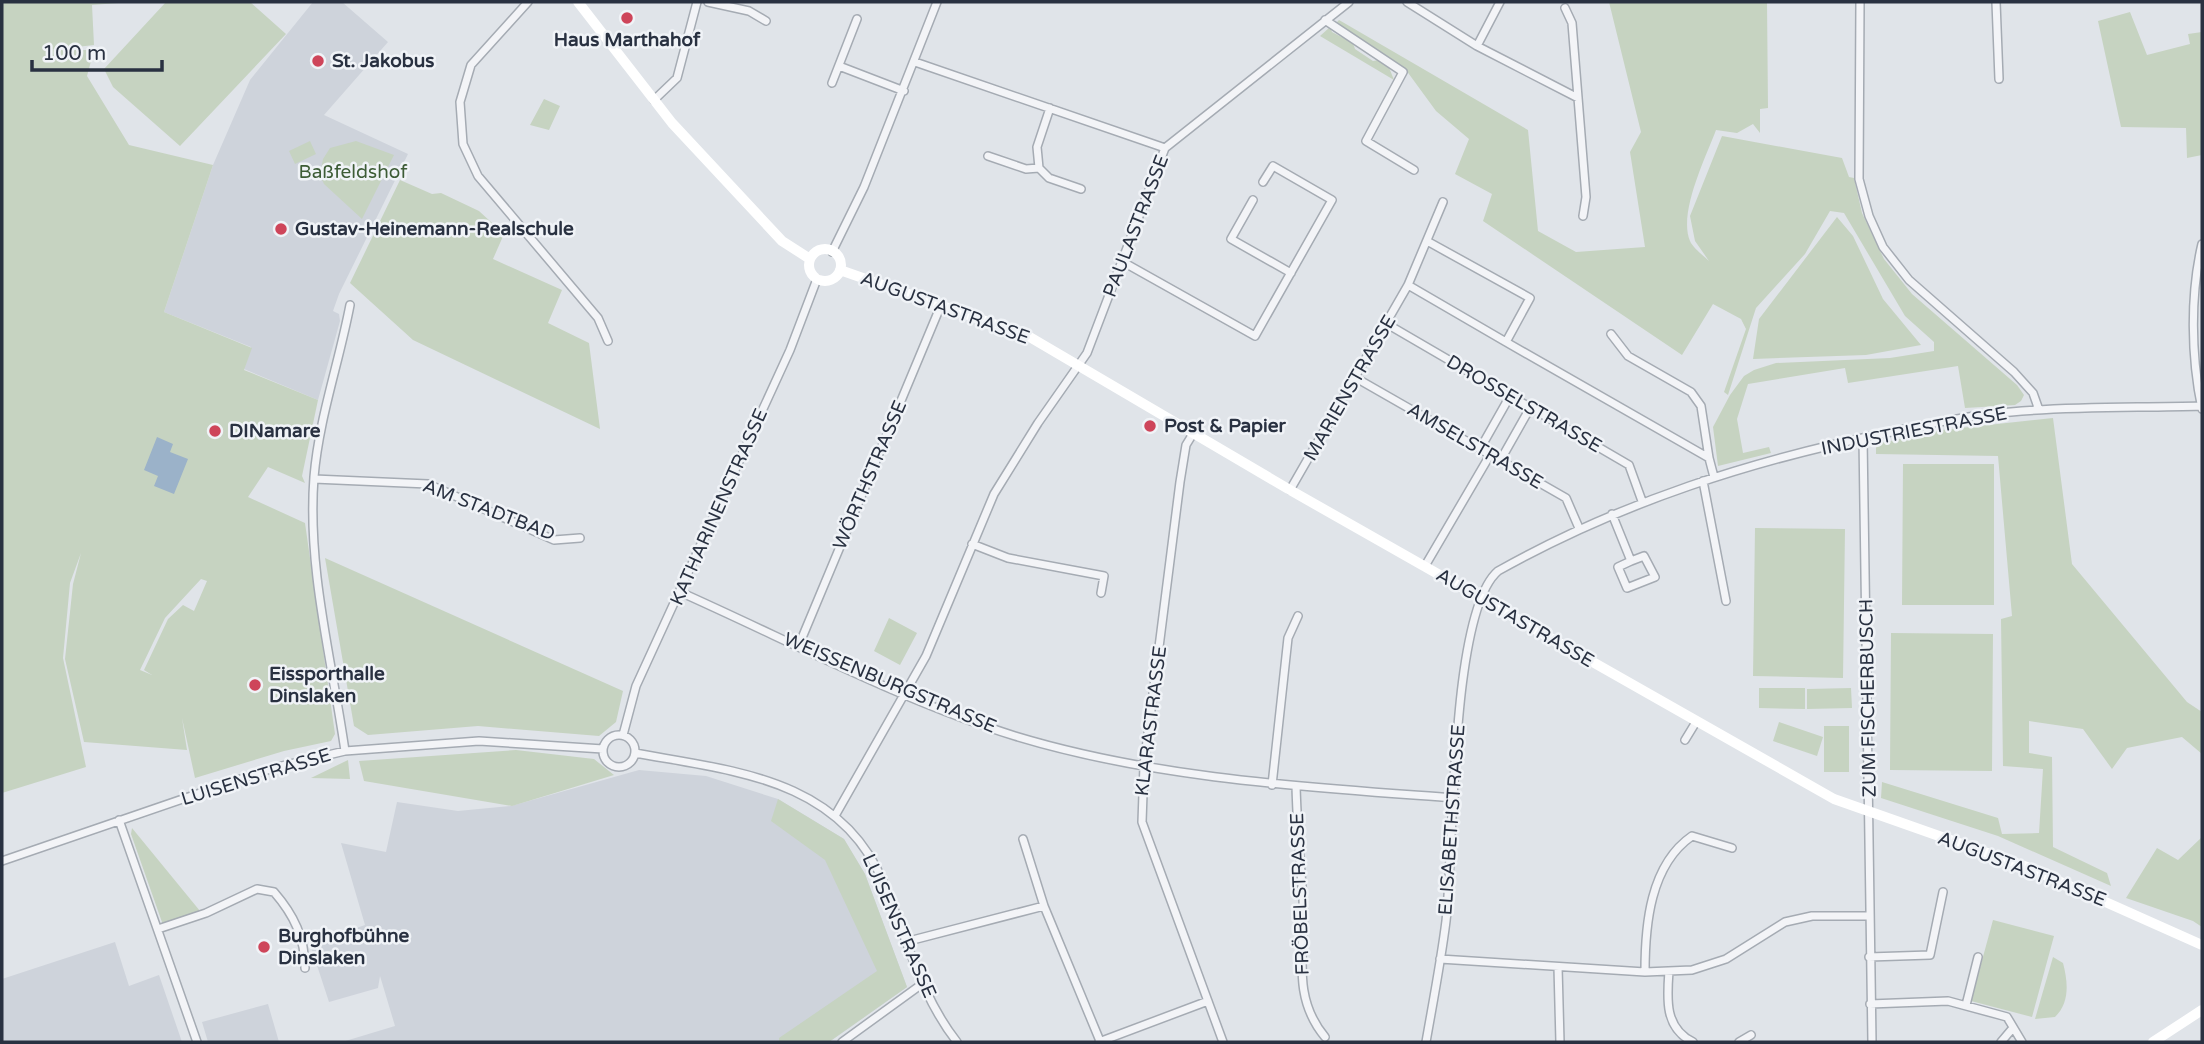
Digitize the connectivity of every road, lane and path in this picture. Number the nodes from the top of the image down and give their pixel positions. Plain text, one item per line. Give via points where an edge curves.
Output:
1 (528, 2) edge
2 (578, 2) edge
3 (697, 2) edge
4 (708, 2) edge
5 (937, 2) edge
6 (1349, 2) edge
7 (1407, 2) edge
8 (1500, 2) edge
9 (1860, 2) edge
10 (1996, 2) edge
11 (1565, 8) dead end
12 (857, 19) dead end
13 (1325, 20) junction
14 (766, 21) dead end
15 (1477, 46) junction
16 (915, 62) junction
17 (839, 66) junction
18 (1999, 79) dead end
19 (832, 83) dead end
20 (904, 91) junction
21 (1578, 97) junction
22 (654, 100) junction
23 (1050, 108) junction
24 (1165, 148) junction
25 (988, 156) dead end
26 (1039, 168) junction
27 (1414, 170) dead end
28 (1263, 182) dead end
29 (1081, 189) dead end
30 (1253, 200) dead end
31 (1443, 202) dead end
32 (1583, 216) dead end
33 (1427, 241) junction
34 (2202, 244) edge
35 (832, 251) junction
36 (810, 259) junction
37 (1123, 262) junction
38 (839, 270) junction
39 (1291, 273) junction
40 (817, 279) junction
41 (1408, 285) junction
42 (350, 305) dead end
43 (941, 305) junction
44 (1387, 324) junction
45 (1611, 334) dead end
46 (608, 341) dead end
47 (1506, 342) junction
48 (1079, 365) junction
49 (1356, 378) junction
50 (1510, 396) junction
51 (1530, 408) junction
52 (2202, 408) edge
53 (2039, 411) junction
54 (1194, 432) junction
55 (1863, 438) junction
56 (1480, 449) junction
57 (1490, 455) junction
58 (1709, 458) junction
59 (1500, 461) junction
60 (1714, 477) junction
61 (314, 479) junction
62 (1703, 481) junction
63 (1290, 490) junction
64 (1642, 501) junction
65 (1612, 514) junction
66 (1579, 528) junction
67 (580, 538) dead end
68 (972, 544) junction
69 (1631, 561) junction
70 (1424, 566) junction
71 (680, 592) junction
72 (1101, 593) dead end
73 (1480, 599) junction
74 (1726, 601) dead end
75 (1298, 616) dead end
76 (799, 645) junction
77 (906, 695) junction
78 (1696, 722) junction
79 (623, 735) junction
80 (1685, 740) dead end
81 (603, 749) junction
82 (345, 751) junction
83 (635, 753) junction
84 (1144, 765) junction
85 (1272, 785) junction
86 (1296, 786) junction
87 (1454, 798) junction
88 (1870, 813) junction
89 (836, 814) junction
90 (120, 820) junction
91 (1023, 839) dead end
92 (1732, 848) dead end
93 (2, 861) edge
94 (1943, 892) dead end
95 (1044, 905) junction
96 (1869, 916) junction
97 (158, 929) junction
98 (905, 942) junction
99 (2202, 945) edge
100 (1869, 957) junction
101 (1979, 957) dead end
102 (1440, 959) junction
103 (1558, 967) junction
104 (305, 968) dead end
105 (1669, 971) junction
106 (1645, 972) junction
107 (922, 984) junction
108 (1208, 1002) junction
109 (1870, 1004) junction
110 (1966, 1005) junction
111 (2202, 1010) edge
112 (2012, 1029) junction
113 (1751, 1035) dead end
114 (1325, 1037) dead end
115 (197, 1042) edge
116 (842, 1042) edge
117 (957, 1042) edge
118 (1099, 1042) edge
119 (1223, 1042) edge
120 (1426, 1042) edge
121 (1560, 1042) edge
122 (1693, 1042) edge
123 (1739, 1042) edge
124 (1872, 1042) edge
125 (2001, 1042) edge
126 (2022, 1042) edge
127 (2153, 1042) edge

1 - 46 street via 471,65 460,102 463,144 478,176 598,318
2 - 22 main road
3 - 22 street via 677,78
4 - 14 street via 749,11
5 - 16 street
6 - 13 street, PAULASTRASSE
7 - 15 street
8 - 15 street
9 - 53 street via 1859,179 1869,216 1883,247 1909,281 2014,372 2032,393
10 - 18 street
11 - 21 street via 1572,23
12 - 17 street
13 - 24 street, PAULASTRASSE
13 - 27 street via 1403,72 1366,141
15 - 21 street
16 - 20 street
16 - 23 street
17 - 19 street
17 - 20 street
20 - 35 street
21 - 32 street via 1586,197
22 - 36 main road via 782,241
23 - 24 street
23 - 26 street via 1037,147
24 - 37 street, PAULASTRASSE
25 - 26 street via 1026,169
26 - 29 street via 1049,178
28 - 39 street via 1273,166 1332,200
30 - 39 street via 1231,239
31 - 33 street, MARIENSTRASSE
33 - 41 street, MARIENSTRASSE
33 - 47 street via 1530,298
34 - 52 street via 2194,347
35 - 36 main road via 817,251
35 - 38 main road
36 - 40 main road via 809,268
37 - 39 street via 1255,336
37 - 48 street, PAULASTRASSE
38 - 40 main road via 833,279
38 - 43 main road, AUGUSTASTRASSE
40 - 71 street, KATHARINENSTRASSE
41 - 44 street, MARIENSTRASSE
41 - 47 street
42 - 61 street via 318,435
43 - 48 main road, AUGUSTASTRASSE via 1028,336
43 - 76 street, WÖRTHSTRASSE
44 - 49 street, MARIENSTRASSE
44 - 50 street, DROSSELSTRASSE
45 - 58 street via 1628,356 1691,392 1701,405
47 - 58 street
48 - 54 main road, AUGUSTASTRASSE
48 - 68 street, PAULASTRASSE via 1013,461
49 - 56 street, AMSELSTRASSE
49 - 63 street, MARIENSTRASSE
50 - 51 street, DROSSELSTRASSE
50 - 56 street
51 - 59 street
51 - 64 street, DROSSELSTRASSE via 1629,465
52 - 53 street, INDUSTRIESTRASSE
53 - 55 street, INDUSTRIESTRASSE via 1961,418
54 - 63 main road, AUGUSTASTRASSE
54 - 84 street, KLARASTRASSE via 1186,445
55 - 60 street, INDUSTRIESTRASSE
55 - 88 street, ZUM FISCHERBUSCH
56 - 57 street, AMSELSTRASSE
57 - 59 street, AMSELSTRASSE
57 - 70 street
58 - 60 street
59 - 66 street, AMSELSTRASSE via 1566,498
60 - 62 street, INDUSTRIESTRASSE
61 - 67 street, AM STADTBAD via 428,484 554,540
61 - 82 street via 319,596
62 - 64 street, INDUSTRIESTRASSE
62 - 74 street
63 - 70 main road, AUGUSTASTRASSE
64 - 65 street, INDUSTRIESTRASSE
65 - 66 street, INDUSTRIESTRASSE
65 - 69 street
66 - 73 street, INDUSTRIESTRASSE via 1498,571
68 - 72 street via 1008,558 1104,576
68 - 77 street, PAULASTRASSE
69 - 69 street via 1618,567 1627,588 1655,577 1644,556
70 - 73 main road, AUGUSTASTRASSE
71 - 76 street, WEISSENBURGSTRASSE
71 - 79 street, KATHARINENSTRASSE via 636,686
73 - 78 main road, AUGUSTASTRASSE
73 - 87 street, ELISABETHSTRASSE via 1460,698
75 - 85 street via 1288,638
76 - 77 street, WEISSENBURGSTRASSE
77 - 84 street, WEISSENBURGSTRASSE via 1017,736
77 - 89 street, PAULASTRASSE
78 - 80 street
78 - 88 main road, AUGUSTASTRASSE via 1834,799
79 - 81 street via 612,736
79 - 83 street via 631,740
81 - 82 street, LUISENSTRASSE via 479,741
81 - 83 street, LUISENSTRASSE via 610,763 620,767 630,763
82 - 90 street, LUISENSTRASSE via 273,768
83 - 89 street, LUISENSTRASSE via 742,772
84 - 85 street, WEISSENBURGSTRASSE
84 - 108 street, KLARASTRASSE via 1142,822
85 - 86 street, WEISSENBURGSTRASSE
86 - 87 street, WEISSENBURGSTRASSE
86 - 114 street, FRÖBELSTRASSE via 1303,902 1301,979 1311,1020
87 - 102 street, ELISABETHSTRASSE
88 - 96 street, ZUM FISCHERBUSCH
88 - 99 main road, AUGUSTASTRASSE via 2028,867
89 - 98 street, LUISENSTRASSE via 873,858
90 - 93 street, LUISENSTRASSE
90 - 97 street
91 - 95 street
92 - 106 street via 1692,836 1675,848 1645,930
94 - 100 street via 1930,956
95 - 98 street
95 - 118 street
96 - 100 street, ZUM FISCHERBUSCH
96 - 105 street via 1812,916 1785,922 1726,959 1692,970
97 - 104 street via 257,889 274,891 296,922
97 - 115 street
98 - 107 street, LUISENSTRASSE
100 - 109 street, ZUM FISCHERBUSCH
101 - 110 street
102 - 103 street
102 - 120 street, ELISABETHSTRASSE
103 - 106 street
103 - 121 street
105 - 106 street
105 - 122 street via 1670,1020 1683,1038
107 - 116 street
107 - 117 street, LUISENSTRASSE
108 - 118 street
108 - 119 street, KLARASTRASSE
109 - 110 street via 1948,1001
109 - 124 street, ZUM FISCHERBUSCH
110 - 112 street via 2007,1017
111 - 127 main road
112 - 125 street
112 - 126 street
113 - 123 street

